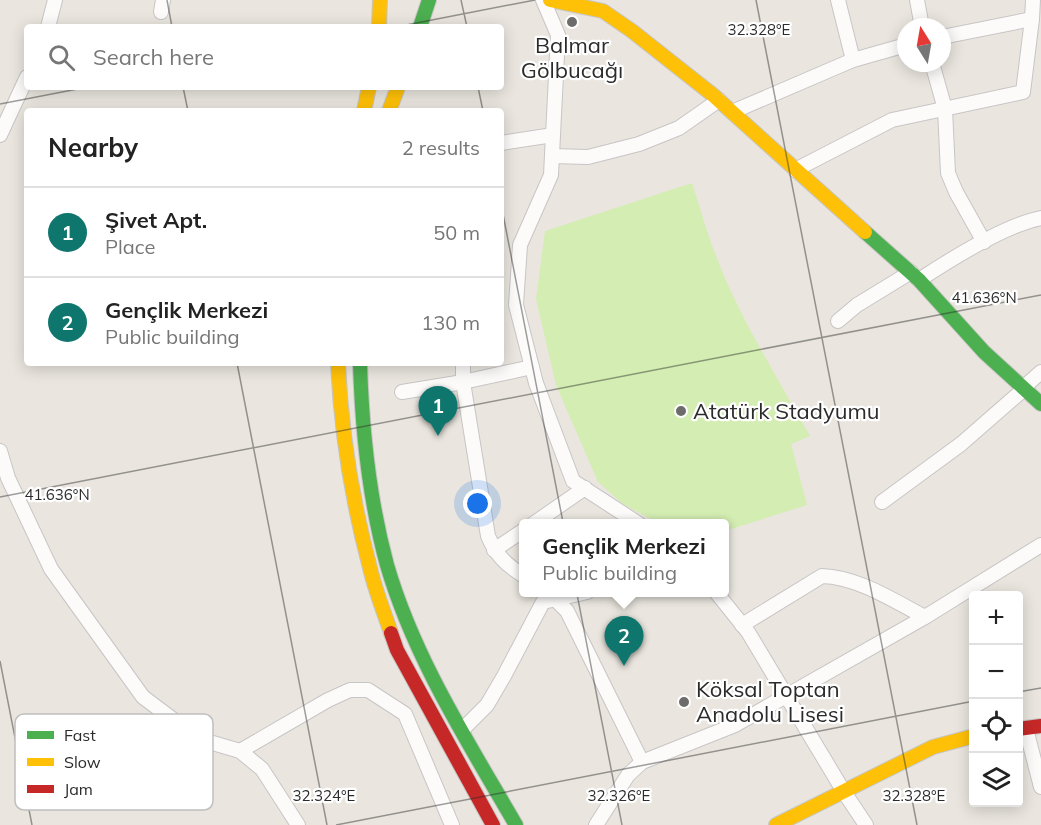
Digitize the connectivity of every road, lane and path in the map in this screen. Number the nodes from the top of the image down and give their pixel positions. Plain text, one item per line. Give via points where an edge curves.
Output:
1 (55, 0) edge
2 (380, 0) edge
3 (429, 0) edge
4 (543, 0) edge
5 (550, 0) edge
6 (838, 0) edge
7 (917, 0) edge
8 (1033, 0) edge
9 (606, 6) edge
10 (920, 18) edge
11 (1032, 19) junction
12 (49, 24) edge
13 (379, 24) edge
14 (421, 24) edge
15 (951, 35) edge
16 (897, 48) edge
17 (854, 60) junction
18 (935, 72) edge
19 (24, 83) edge
20 (368, 90) edge
21 (397, 90) edge
22 (719, 100) junction
23 (365, 108) edge
24 (390, 108) edge
25 (945, 109) junction
26 (732, 112) junction
27 (0, 135) edge
28 (553, 135) junction
29 (504, 143) edge
30 (552, 156) junction
31 (795, 170) junction
32 (1041, 218) edge
33 (984, 242) junction
34 (915, 276) junction
35 (838, 321) dead end
36 (338, 366) edge
37 (360, 366) edge
38 (463, 366) edge
39 (532, 367) junction
40 (1041, 372) edge
41 (463, 382) junction
42 (1023, 388) junction
43 (402, 392) dead end
44 (1041, 404) edge
45 (0, 452) edge
46 (585, 488) junction
47 (882, 502) dead end
48 (540, 519) edge
49 (632, 519) edge
50 (519, 533) edge
51 (1041, 545) edge
52 (494, 550) junction
53 (519, 573) edge
54 (549, 597) edge
55 (554, 597) edge
56 (720, 597) edge
57 (925, 617) junction
58 (742, 626) junction
59 (786, 697) junction
60 (166, 714) edge
61 (1041, 726) edge
62 (1023, 729) edge
63 (462, 730) junction
64 (1023, 732) edge
65 (969, 737) edge
66 (213, 743) edge
67 (240, 751) junction
68 (642, 762) junction
69 (1041, 787) edge
70 (844, 792) junction
71 (298, 825) edge
72 (452, 825) edge
73 (493, 825) edge
74 (516, 825) edge
75 (597, 825) edge
76 (776, 825) edge
77 (866, 825) edge

1 - 12 street
2 - 13 main road
3 - 14 main road
4 - 28 street via 558,35
5 - 9 main road
6 - 17 street
7 - 10 street
8 - 11 street
9 - 22 main road
11 - 15 street
11 - 25 street via 1023,92
16 - 17 street
17 - 26 street
18 - 25 street
19 - 27 street
20 - 23 main road
21 - 24 main road
22 - 26 main road
22 - 30 street via 679,128 639,144 588,157
25 - 31 street via 892,120
25 - 33 street via 948,173
26 - 31 main road
28 - 29 street
28 - 30 street
30 - 39 street via 551,175 520,245 516,305
31 - 34 main road
32 - 33 street
33 - 34 street
34 - 35 street via 857,305
34 - 42 main road via 984,352
36 - 73 main road via 351,486 370,570 397,650
37 - 63 main road via 370,486 388,566 413,633
38 - 41 street
39 - 41 street
39 - 46 street via 573,481
40 - 42 street
41 - 43 street
41 - 52 street via 488,536
42 - 44 main road
42 - 47 street via 961,444
45 - 60 street via 8,478 51,569 143,697
46 - 48 street
46 - 49 street
50 - 52 street
51 - 57 street
52 - 53 street
54 - 63 street via 543,602 487,705
55 - 68 street via 567,610 589,651
56 - 58 street
57 - 58 street via 862,586 822,576
57 - 59 street
58 - 59 street
59 - 68 street via 735,725
59 - 70 street
61 - 62 main road
63 - 74 main road
64 - 69 street
65 - 70 main road via 933,747
66 - 67 street
67 - 71 street via 262,769
67 - 72 street via 328,700 350,690 368,690 405,714
68 - 75 street via 628,775
70 - 76 main road
70 - 77 street

